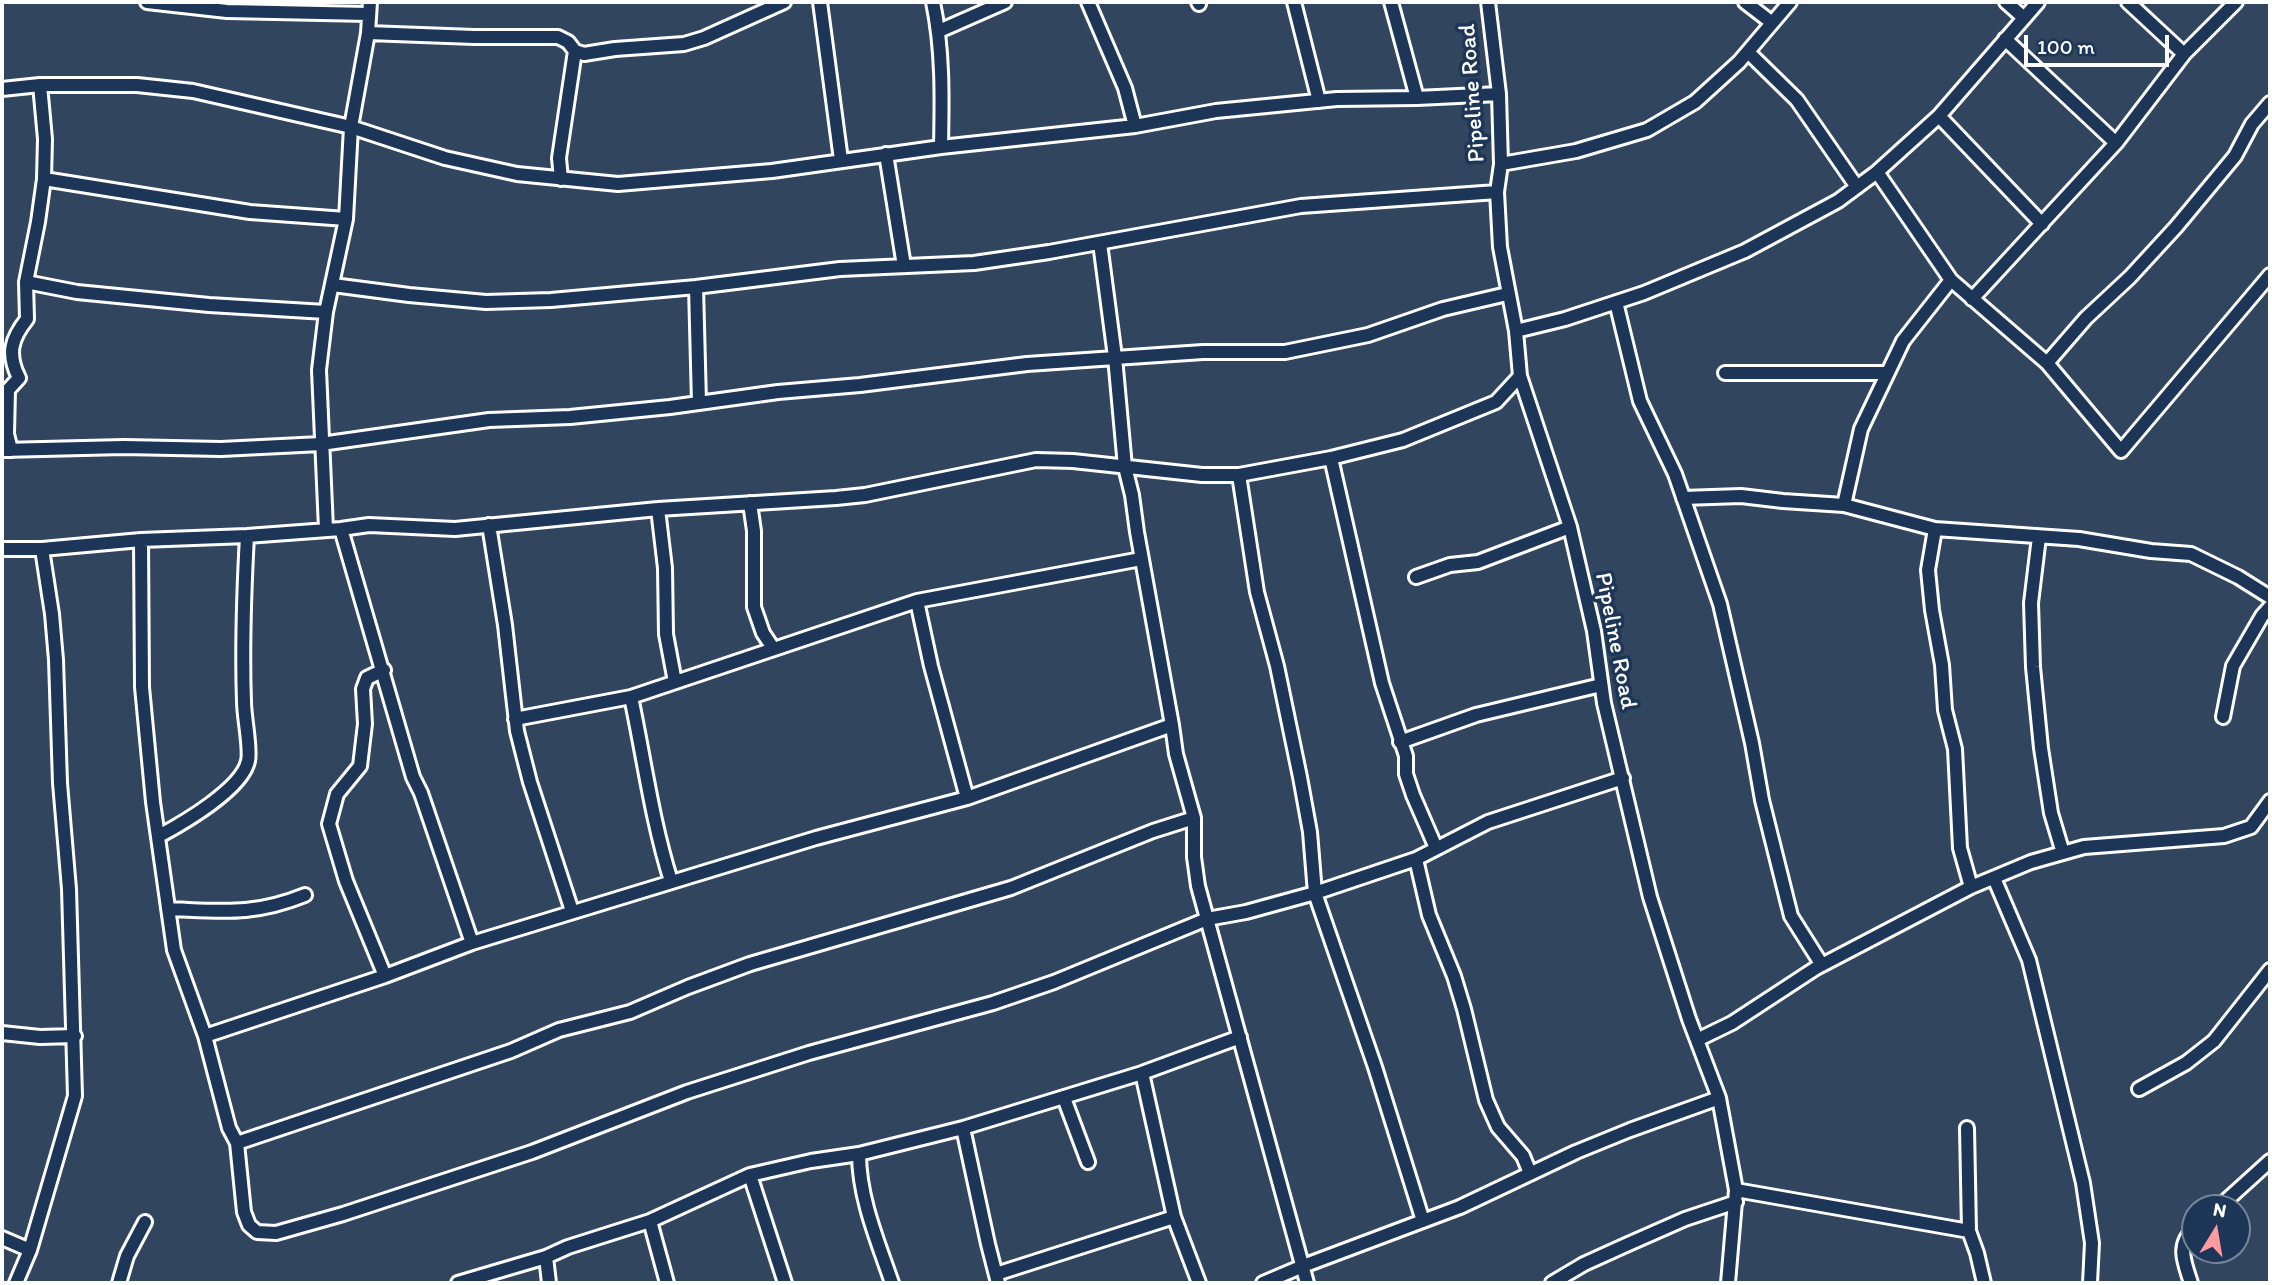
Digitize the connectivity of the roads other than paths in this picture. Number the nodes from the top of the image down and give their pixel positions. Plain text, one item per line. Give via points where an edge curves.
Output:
1 (147, 2) edge
2 (784, 2) edge
3 (820, 2) edge
4 (933, 2) edge
5 (1005, 2) edge
6 (1088, 2) edge
7 (1294, 2) edge
8 (1391, 2) edge
9 (1488, 2) edge
10 (1745, 2) edge
11 (1790, 2) edge
12 (2006, 2) edge
13 (2038, 2) edge
14 (2128, 2) edge
15 (2236, 2) edge
16 (369, 8) edge
17 (2024, 18) junction
18 (1771, 22) junction
19 (939, 31) junction
20 (368, 33) junction
21 (2006, 39) junction
22 (575, 51) junction
23 (1748, 52) junction
24 (2184, 54) junction
25 (40, 85) junction
26 (2, 89) edge
27 (1499, 94) junction
28 (1417, 99) junction
29 (1320, 102) junction
30 (2270, 103) edge
31 (1939, 116) junction
32 (1135, 126) junction
33 (351, 127) junction
34 (2116, 143) junction
35 (941, 147) junction
36 (886, 154) junction
37 (841, 160) junction
38 (1501, 164) junction
39 (1877, 172) junction
40 (44, 178) junction
41 (561, 179) junction
42 (1857, 187) junction
43 (1497, 192) junction
44 (346, 219) junction
45 (2042, 224) junction
46 (1100, 243) junction
47 (904, 266) junction
48 (2270, 275) edge
49 (1951, 280) junction
50 (26, 282) junction
51 (333, 285) junction
52 (696, 287) junction
53 (1507, 294) junction
54 (1972, 299) junction
55 (1616, 302) junction
56 (326, 312) junction
57 (1516, 331) junction
58 (1115, 357) junction
59 (2047, 363) junction
60 (1725, 373) dead end
61 (1887, 373) junction
62 (1520, 376) junction
63 (699, 403) junction
64 (321, 444) junction
65 (7, 450) edge
66 (1331, 458) junction
67 (1125, 467) junction
68 (1239, 475) junction
69 (1683, 498) junction
70 (750, 503) junction
71 (1844, 505) junction
72 (658, 509) junction
73 (489, 525) junction
74 (1570, 527) junction
75 (326, 529) junction
76 (341, 529) junction
77 (1935, 530) junction
78 (247, 536) junction
79 (2039, 537) junction
80 (141, 540) junction
81 (2, 549) edge
82 (42, 549) junction
83 (1142, 559) junction
84 (1416, 577) dead end
85 (2270, 597) edge
86 (917, 601) junction
87 (2270, 607) edge
88 (773, 648) junction
89 (384, 670) junction
90 (676, 682) junction
91 (1601, 685) junction
92 (631, 697) junction
93 (2223, 717) dead end
94 (514, 719) junction
95 (1172, 725) junction
96 (1400, 742) junction
97 (1623, 778) junction
98 (967, 798) junction
99 (2270, 802) edge
100 (1194, 818) junction
101 (159, 836) junction
102 (1436, 848) junction
103 (2063, 853) junction
104 (1416, 859) junction
105 (1994, 878) junction
106 (671, 881) junction
107 (1971, 887) junction
108 (1315, 893) junction
109 (305, 895) dead end
110 (168, 909) junction
111 (572, 911) junction
112 (1207, 919) junction
113 (472, 943) junction
114 (1822, 965) junction
115 (2270, 970) edge
116 (385, 976) junction
117 (2, 1033) edge
118 (75, 1036) junction
119 (205, 1036) junction
120 (1240, 1037) junction
121 (1697, 1040) junction
122 (1142, 1073) junction
123 (2139, 1089) dead end
124 (1064, 1098) junction
125 (1719, 1098) junction
126 (963, 1128) junction
127 (1967, 1128) dead end
128 (237, 1143) junction
129 (859, 1154) junction
130 (2270, 1161) edge
131 (1088, 1162) dead end
132 (1530, 1173) junction
133 (751, 1175) junction
134 (2233, 1194) edge
135 (1736, 1196) junction
136 (1174, 1217) junction
137 (650, 1221) junction
138 (1423, 1221) junction
139 (145, 1222) dead end
140 (1969, 1231) junction
141 (2, 1238) edge
142 (30, 1250) junction
143 (546, 1257) junction
144 (2186, 1264) edge
145 (1303, 1266) junction
146 (997, 1278) edge
147 (16, 1283) edge
148 (119, 1283) edge
149 (458, 1283) edge
150 (549, 1283) edge
151 (667, 1283) edge
152 (785, 1283) edge
153 (892, 1283) edge
154 (1199, 1283) edge
155 (1263, 1283) edge
156 (1307, 1283) edge
157 (1552, 1283) edge
158 (1728, 1283) edge
159 (1984, 1283) edge
160 (2090, 1283) edge
161 (2191, 1283) edge

1 - 16 street via 227,11
2 - 22 street via 684,44 584,54
3 - 37 street
4 - 19 street
5 - 19 street
6 - 32 street via 1125,88
7 - 29 street
8 - 28 street
9 - 27 street, Pipeline Road
10 - 18 street
11 - 18 street
12 - 17 street
13 - 17 street
14 - 24 street
15 - 24 street
16 - 20 street
17 - 21 street
18 - 23 street
19 - 35 street
20 - 22 street via 558,37
20 - 33 street
21 - 31 street
21 - 34 street
22 - 41 street via 559,158
23 - 38 street via 1695,102 1647,130 1576,151
23 - 42 street via 1797,100
24 - 34 street
25 - 26 street
25 - 33 street via 137,85 193,91
25 - 40 street
27 - 28 street
27 - 38 street, Pipeline Road
28 - 29 street
29 - 32 street via 1216,110
30 - 59 street via 2235,156 2176,227
31 - 39 street
31 - 45 street
32 - 35 street
33 - 41 street via 445,159
33 - 44 street
34 - 45 street
35 - 36 street
36 - 37 street
36 - 47 street
37 - 41 street via 772,171 618,184
38 - 43 street, Pipeline Road
39 - 42 street
39 - 49 street
40 - 44 street via 250,212
40 - 50 street
42 - 55 street via 1745,251
43 - 46 street via 1301,206
43 - 53 street, Pipeline Road
44 - 51 street
45 - 54 street
46 - 47 street via 974,263
46 - 58 street
47 - 52 street
48 - 59 street via 2121,451
49 - 54 street
49 - 61 street via 1903,341
50 - 56 street via 77,292
50 - 65 street via 27,319 15,334 12,348 19,378 8,390
51 - 52 street via 486,302
51 - 56 street
52 - 63 street
53 - 57 street, Pipeline Road
53 - 58 street via 1443,309 1368,335 1285,352
54 - 59 street
55 - 57 street
55 - 69 street via 1640,401
56 - 64 street via 319,370
57 - 62 street, Pipeline Road
58 - 63 street via 1027,363
58 - 67 street
60 - 61 street
61 - 71 street via 1861,429
62 - 66 street via 1496,402 1403,440
62 - 74 street, Pipeline Road
63 - 64 street via 489,420
64 - 65 street
64 - 75 street
66 - 68 street
66 - 96 street via 1371,642
67 - 68 street
67 - 70 street via 1036,460 865,495
67 - 83 street
68 - 108 street via 1257,592 1277,666 1310,832
69 - 71 street via 1741,496
69 - 114 street via 1720,604 1791,916
70 - 72 street
70 - 88 street via 754,607
71 - 77 street
72 - 73 street
72 - 90 street via 666,634
73 - 76 street via 455,529 369,524
73 - 94 street
74 - 84 street via 1478,562 1450,565
74 - 91 street, Pipeline Road via 1594,631
75 - 76 street
75 - 78 street
76 - 89 street
77 - 79 street
77 - 107 street via 1928,570 1932,610 1955,750 1960,848
78 - 80 street
78 - 101 street via 243,624 248,761 240,776 195,817
79 - 85 street via 2191,554
79 - 103 street via 2031,603 2033,667 2051,813
80 - 82 street
80 - 101 street via 142,687
81 - 82 street
82 - 118 street via 56,660
83 - 86 street
83 - 95 street
86 - 88 street
86 - 98 street
87 - 93 street via 2233,666
88 - 90 street
89 - 113 street via 413,777
89 - 116 street via 368,678 363,689 360,766 337,794 330,824 346,881
90 - 92 street
91 - 96 street via 1476,715
91 - 97 street, Pipeline Road
92 - 94 street
92 - 106 street via 652,812
94 - 111 street
95 - 98 street
95 - 100 street
96 - 102 street via 1413,795
97 - 102 street via 1488,822
97 - 121 street, Pipeline Road via 1650,897
98 - 106 street
99 - 103 street via 2251,827 2224,836
100 - 112 street via 1194,857
100 - 128 street via 1011,888 750,964 630,1012 559,1030 511,1051
101 - 110 street
102 - 104 street
103 - 105 street
104 - 108 street
104 - 132 street via 1429,915 1464,1009 1486,1100 1498,1127 1523,1156
105 - 107 street
105 - 160 street via 2029,960 2083,1183 2092,1243
106 - 111 street
107 - 114 street
108 - 112 street
108 - 138 street
109 - 110 street via 283,905 240,912
110 - 119 street via 174,950
111 - 113 street
112 - 120 street
112 - 128 street via 993,1003 809,1053 532,1152 276,1233 257,1232 249,1225
113 - 116 street
114 - 121 street
115 - 123 street via 2214,1041
116 - 119 street
117 - 118 street
118 - 142 street via 75,1096
119 - 128 street
120 - 122 street
120 - 145 street
121 - 125 street, Pipeline Road
122 - 124 street
122 - 136 street
124 - 126 street
124 - 131 street
125 - 132 street
125 - 135 street, Pipeline Road
126 - 129 street
126 - 146 street
127 - 140 street
129 - 133 street
129 - 153 street via 859,1173
130 - 134 street
132 - 138 street
133 - 137 street
133 - 152 street
135 - 140 street
135 - 157 street
135 - 158 street, Pipeline Road
136 - 146 street
136 - 154 street
137 - 143 street
137 - 151 street
138 - 145 street
139 - 148 street
140 - 159 street
141 - 142 street
142 - 147 street
143 - 149 street
143 - 150 street
144 - 161 street
145 - 155 street
145 - 156 street

